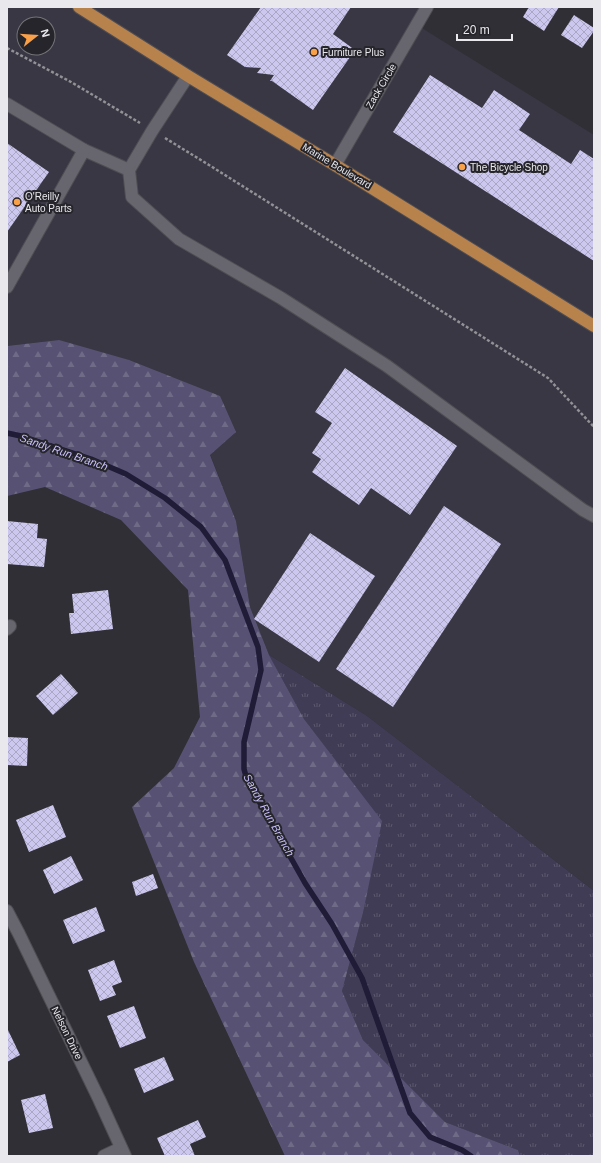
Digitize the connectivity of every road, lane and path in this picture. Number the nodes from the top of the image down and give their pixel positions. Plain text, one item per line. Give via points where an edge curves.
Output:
1 (427, 7) edge
2 (84, 8) edge
3 (7, 48) edge
4 (188, 76) junction
5 (7, 104) edge
6 (152, 131) junction
7 (84, 150) junction
8 (335, 165) junction
9 (129, 170) junction
10 (7, 287) edge
11 (594, 326) edge
12 (594, 427) edge
13 (594, 516) edge
14 (7, 911) edge
15 (123, 1152) edge
16 (104, 1156) edge

1 - 8 street, Zack Circle
2 - 4 main road, Marine Boulevard
3 - 6 path via 71,82
4 - 6 street
4 - 8 main road, Marine Boulevard
5 - 7 street
6 - 9 street
6 - 12 path via 548,378
7 - 9 street
7 - 10 street
8 - 11 main road, Marine Boulevard
9 - 13 street via 132,197 178,239 281,298 387,366
14 - 15 street, Nelson Drive
15 - 16 street

